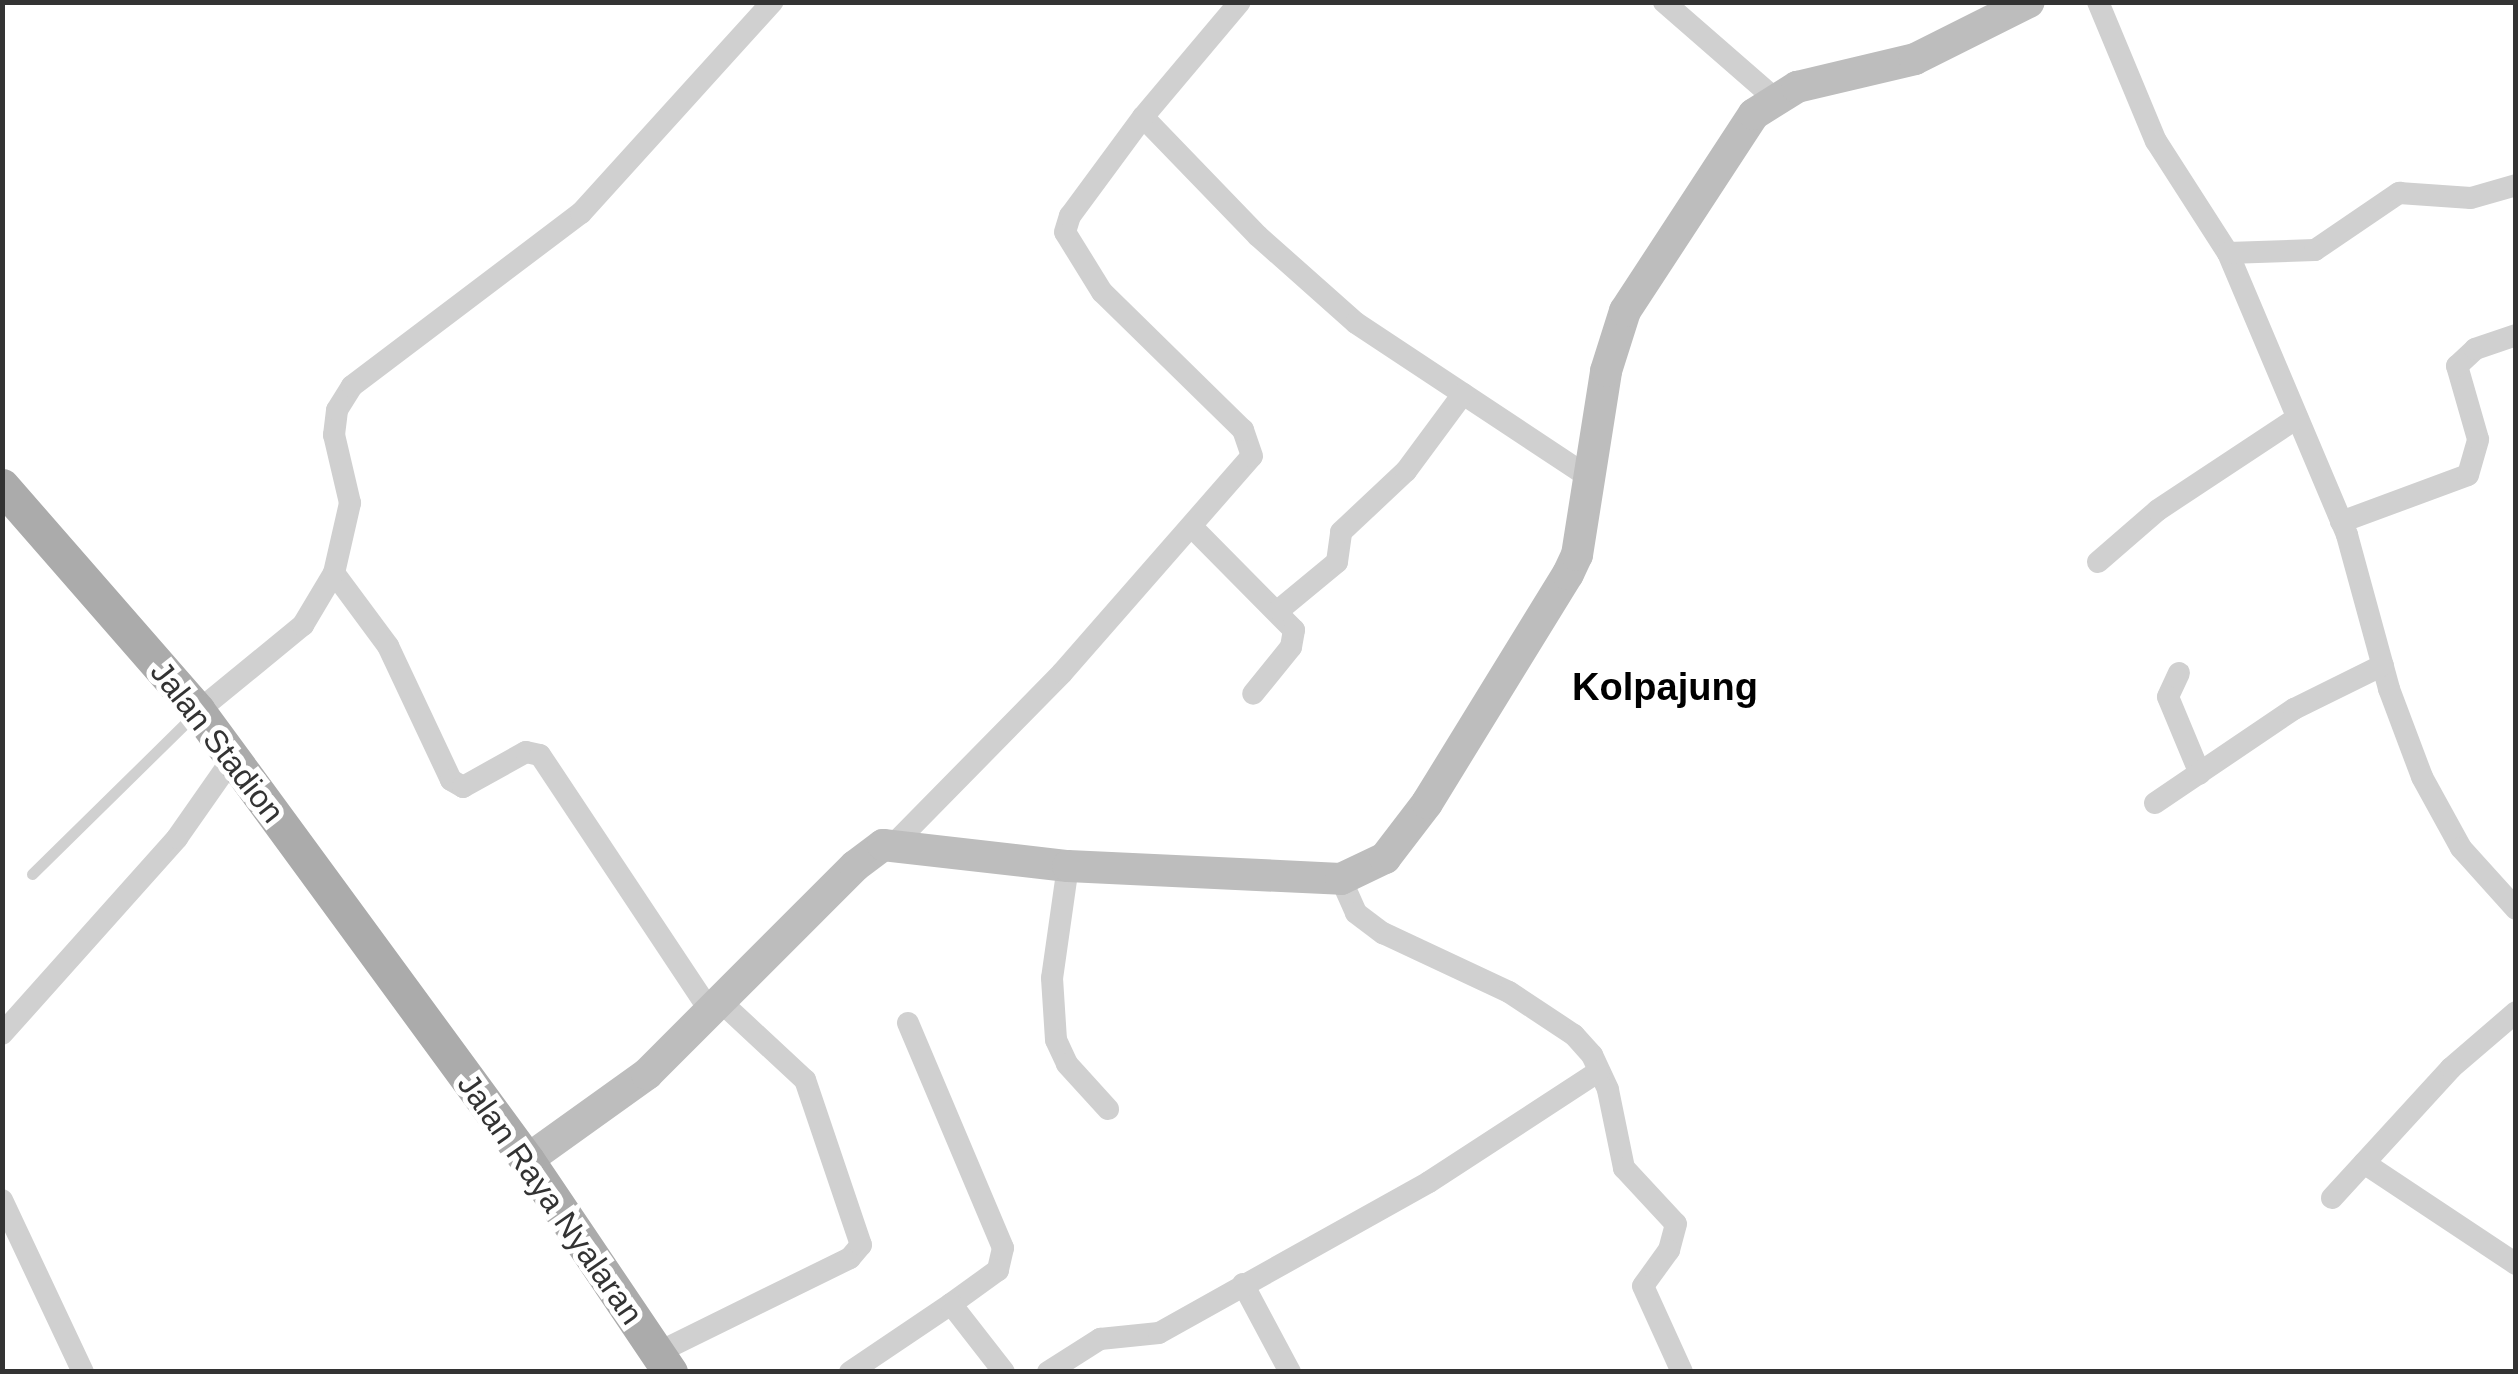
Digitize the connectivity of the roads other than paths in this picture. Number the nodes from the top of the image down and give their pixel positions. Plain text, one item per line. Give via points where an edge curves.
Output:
1 (772, 2) edge
2 (1240, 2) edge
3 (1664, 2) edge
4 (2029, 2) edge
5 (2098, 2) edge
6 (1773, 98) junction
7 (1143, 116) junction
8 (2516, 186) edge
9 (2228, 253) junction
10 (2516, 335) edge
11 (1463, 394) junction
12 (2297, 418) junction
13 (1590, 478) junction
14 (2, 486) edge
15 (2341, 522) junction
16 (1192, 526) junction
17 (2098, 562) dead end
18 (334, 573) junction
19 (1279, 610) junction
20 (2384, 665) junction
21 (2179, 673) dead end
22 (1253, 694) dead end
23 (198, 711) junction
24 (233, 758) junction
25 (2200, 774) junction
26 (2155, 803) dead end
27 (895, 843) junction
28 (1068, 866) junction
29 (32, 874) dead end
30 (1340, 878) junction
31 (2516, 910) edge
32 (716, 1007) junction
33 (2516, 1012) edge
34 (424, 1018) joint
35 (908, 1023) dead end
36 (2, 1034) edge
37 (1599, 1071) junction
38 (1108, 1109) dead end
39 (528, 1160) junction
40 (2364, 1163) junction
41 (2332, 1198) dead end
42 (2, 1200) edge
43 (2516, 1264) edge
44 (1243, 1284) junction
45 (951, 1304) junction
46 (663, 1362) edge
47 (83, 1372) edge
48 (850, 1372) edge
49 (1004, 1372) edge
50 (1048, 1372) edge
51 (1290, 1372) edge
52 (1682, 1372) edge

1 - 18 street via 581,213 352,386 337,410 334,435 350,503
2 - 7 street
3 - 6 street
4 - 6 street via 1914,59
5 - 9 street via 2156,141
6 - 13 street via 1734,142 1625,311 1606,370
7 - 11 street via 1312,285 1356,323
7 - 16 street via 1065,232 1102,292 1252,443 1241,472
8 - 9 street via 2471,198 2399,193 2314,250
9 - 12 street
10 - 15 street via 2476,349 2457,366 2478,439 2468,475
11 - 13 street
11 - 19 street via 1406,471 1341,532 1338,562
12 - 15 street
12 - 17 street via 2158,510
13 - 30 street via 1577,554 1539,624 1400,840 1374,865
14 - 23 main road, Jalan Stadion
15 - 20 street
16 - 19 street
16 - 27 street via 1062,673
18 - 23 street via 303,626
18 - 32 street via 388,646 450,780 463,786 526,752 540,755
19 - 22 street via 1296,640
20 - 25 street via 2294,709
20 - 31 street via 2435,805
21 - 25 street via 2168,697
23 - 24 main road, Jalan Stadion
23 - 29 lane
24 - 34 main road, Jalan Stadion
24 - 36 street via 177,838
25 - 26 street
27 - 28 street
27 - 32 street via 855,866
28 - 30 street
28 - 38 street via 1052,978 1056,1040 1067,1064
30 - 37 street via 1356,912 1382,933 1509,992 1574,1035
32 - 39 street via 626,1092
32 - 46 street via 805,1080 860,1244 850,1258
33 - 40 street via 2451,1068
34 - 39 main road, Jalan Raya Nyalaran
35 - 45 street via 1003,1248 998,1270
37 - 44 street via 1429,1182
37 - 52 street via 1624,1168 1676,1224 1670,1250 1642,1286
39 - 46 main road, Jalan Raya Nyalaran
40 - 41 street
40 - 43 street
42 - 47 street
44 - 50 street via 1160,1333 1100,1339
44 - 51 street
45 - 48 street
45 - 49 street

